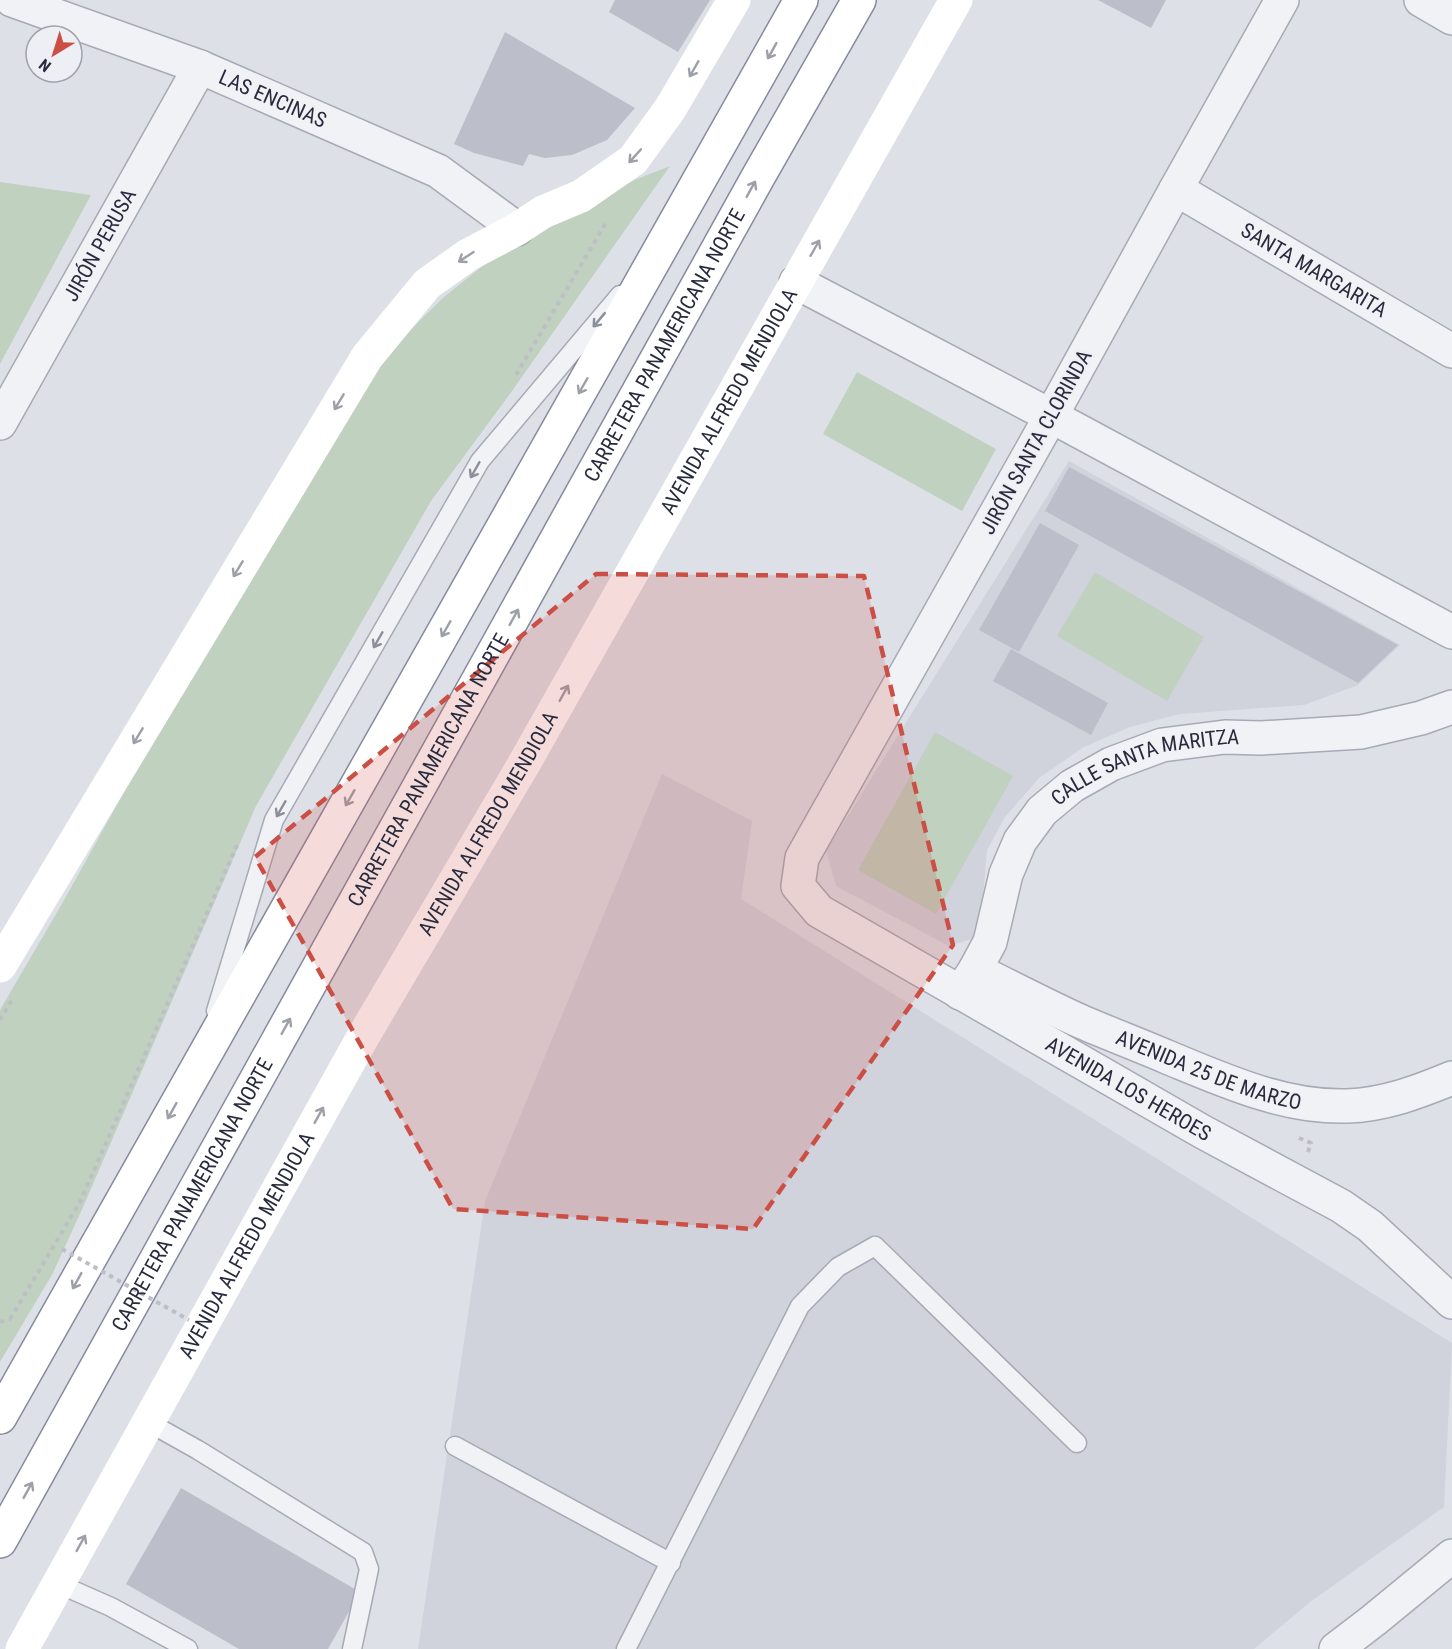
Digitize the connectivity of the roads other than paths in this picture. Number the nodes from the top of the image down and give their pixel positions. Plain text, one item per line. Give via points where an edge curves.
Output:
1 (12, 0) edge
2 (734, 0) edge
3 (801, 0) edge
4 (859, 0) edge
5 (956, 0) edge
6 (1282, 0) edge
7 (1421, 0) edge
8 (1452, 18) edge
9 (200, 67) junction
10 (1176, 189) junction
11 (517, 229) junction
12 (664, 244) junction
13 (795, 282) junction
14 (1452, 351) edge
15 (1051, 416) junction
16 (0, 423) edge
17 (1452, 632) edge
18 (1452, 707) edge
19 (798, 886) joint
20 (0, 966) edge
21 (968, 981) junction
22 (201, 1060) junction
23 (1452, 1078) edge
24 (1452, 1302) edge
25 (0, 1417) edge
26 (148, 1422) junction
27 (1077, 1443) dead end
28 (455, 1446) dead end
29 (0, 1541) edge
30 (1452, 1556) edge
31 (670, 1563) junction
32 (58, 1584) junction
33 (22, 1649) edge
34 (188, 1649) edge
35 (352, 1649) edge
36 (626, 1649) edge
37 (1336, 1649) edge

1 - 9 street, LAS ENCINAS
2 -> 11 main road via 670,109 633,160 581,196 543,212
3 -> 12 main road
29 -> 4 main road, CARRETERA PANAMERICANA NORTE
13 -> 5 main road, AVENIDA ALFREDO MENDIOLA
6 - 10 street, JIRÓN SANTA CLORINDA
7 - 8 street
9 - 11 street, LAS ENCINAS via 438,171
9 - 16 street, JIRÓN PERUSA
10 - 14 street, SANTA MARGARITA
10 - 15 street, JIRÓN SANTA CLORINDA
11 -> 20 main road via 468,255 427,284 367,357
12 -> 22 main road
12 -> 22 lane via 480,461 274,820
13 - 15 street
26 -> 13 main road, AVENIDA ALFREDO MENDIOLA via 364,1035 525,762
15 - 17 street
15 - 19 street, JIRÓN SANTA CLORINDA via 802,858
18 - 21 street, CALLE SANTA MARITZA via 1361,732 1225,737 1162,745 1111,764 1072,786 1042,812 1020,841 1006,874 990,942
19 - 21 street, AVENIDA LOS HEROES via 819,911
21 - 23 street, AVENIDA 25 DE MARZO via 1251,1090 1302,1102 1376,1104
21 - 24 street, AVENIDA LOS HEROES via 1203,1132 1341,1206 1370,1226
22 -> 25 main road
32 -> 26 main road, AVENIDA ALFREDO MENDIOLA
26 - 35 lane via 363,1552 369,1569
27 - 31 lane via 875,1246 838,1267 800,1306
28 - 31 lane
30 - 37 street
31 - 36 lane
32 - 33 main road, AVENIDA ALFREDO MENDIOLA
32 - 34 lane via 111,1607

